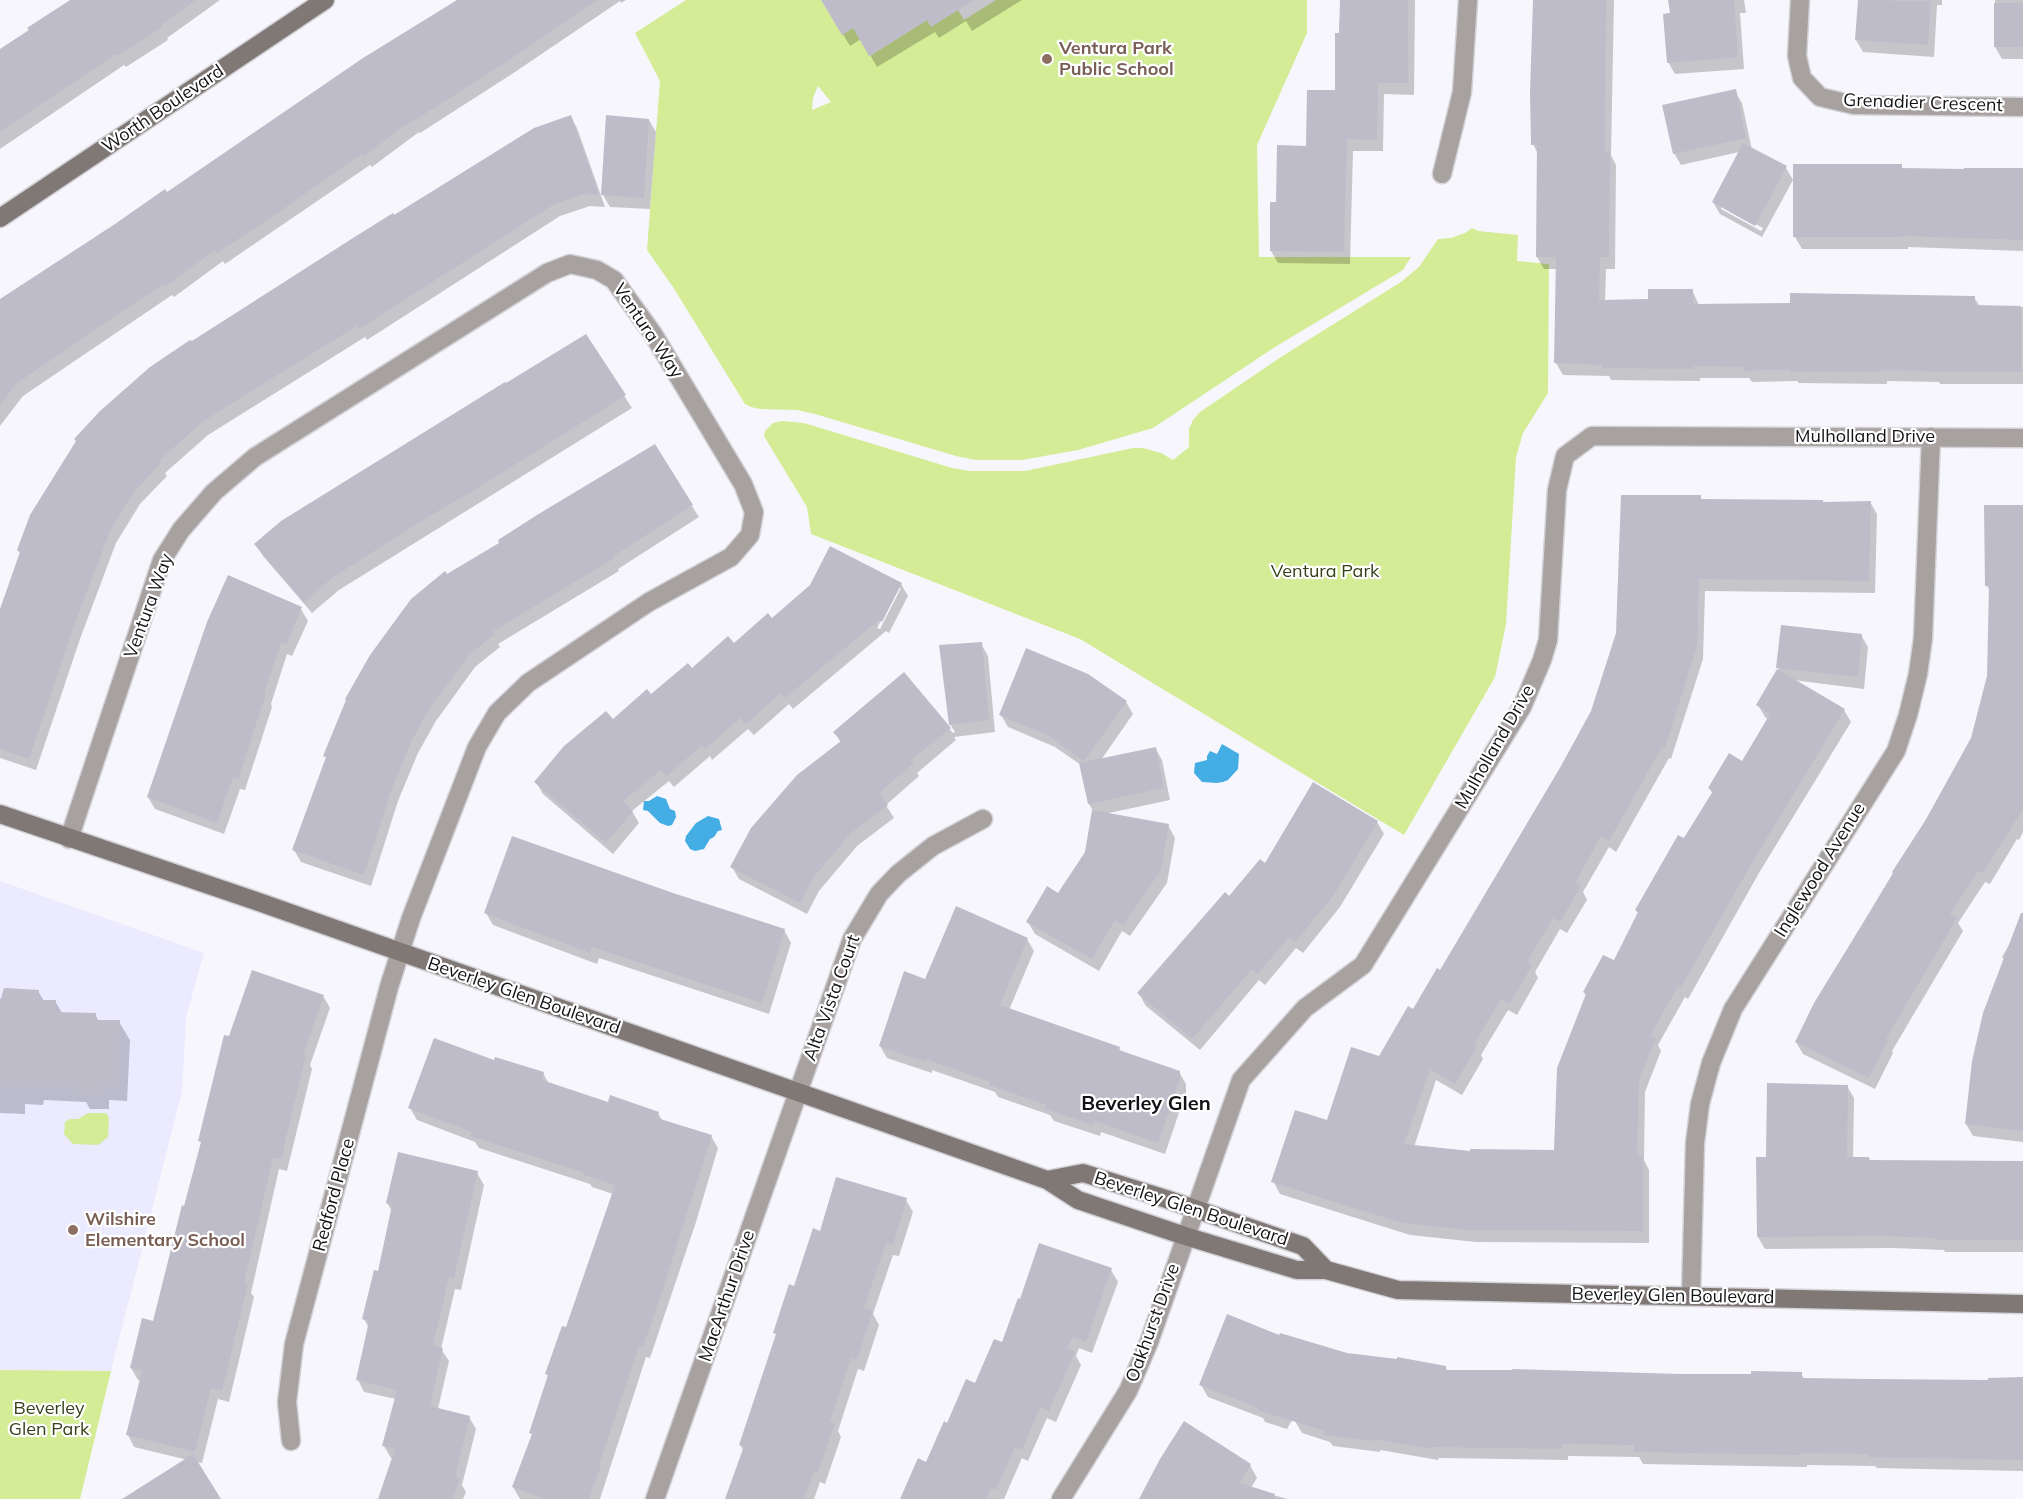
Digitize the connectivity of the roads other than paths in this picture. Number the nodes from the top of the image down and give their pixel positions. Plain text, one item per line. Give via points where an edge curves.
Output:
1 (325, 0) edge
2 (1468, 0) edge
3 (1800, 0) edge
4 (2023, 107) edge
5 (1442, 174) dead end
6 (0, 218) edge
7 (1931, 437) junction
8 (2023, 438) edge
9 (0, 814) edge
10 (983, 819) dead end
11 (69, 839) junction
12 (400, 953) junction
13 (798, 1092) junction
14 (1047, 1180) junction
15 (1195, 1209) junction
16 (1185, 1236) junction
17 (1326, 1270) junction
18 (1691, 1296) junction
19 (2023, 1304) edge
20 (291, 1441) dead end
21 (655, 1499) edge
22 (1061, 1499) edge

1 - 6 street, Worth Boulevard
2 - 5 street via 1462,92
3 - 4 street, Grenadier Crescent via 1797,56 1802,78 1820,97 1854,105
7 - 8 street, Mulholland Drive
7 - 15 street, Mulholland Drive via 1592,436 1565,456 1557,490 1548,640 1522,707 1363,965 1305,1008 1241,1080
7 - 18 street, Inglewood Avenue via 1923,638 1908,715 1896,751 1733,1009 1710,1063 1695,1143
9 - 11 street, Beverley Glen Boulevard
10 - 13 street, Alta Vista Court via 920,856 873,902 852,939
11 - 12 street, Beverley Glen Boulevard
11 - 12 street, Ventura Way via 162,560 181,530 214,492 255,457 547,273 570,264 597,270 614,280 652,334 743,484 754,512 750,535 730,556 650,602 528,683 497,713 477,747
12 - 13 street, Beverley Glen Boulevard
12 - 20 street, Redford Place via 294,1344 287,1402
13 - 14 street, Beverley Glen Boulevard
13 - 21 street, MacArthur Drive
14 - 15 street, Beverley Glen Boulevard via 1083,1173
14 - 16 street, Beverley Glen Boulevard via 1078,1200
15 - 16 street, Mulholland Drive
15 - 17 street, Beverley Glen Boulevard via 1303,1246
16 - 17 street, Beverley Glen Boulevard via 1297,1270
16 - 22 street, Oakhurst Drive via 1128,1391
17 - 18 street, Beverley Glen Boulevard via 1398,1290
18 - 19 street, Beverley Glen Boulevard

